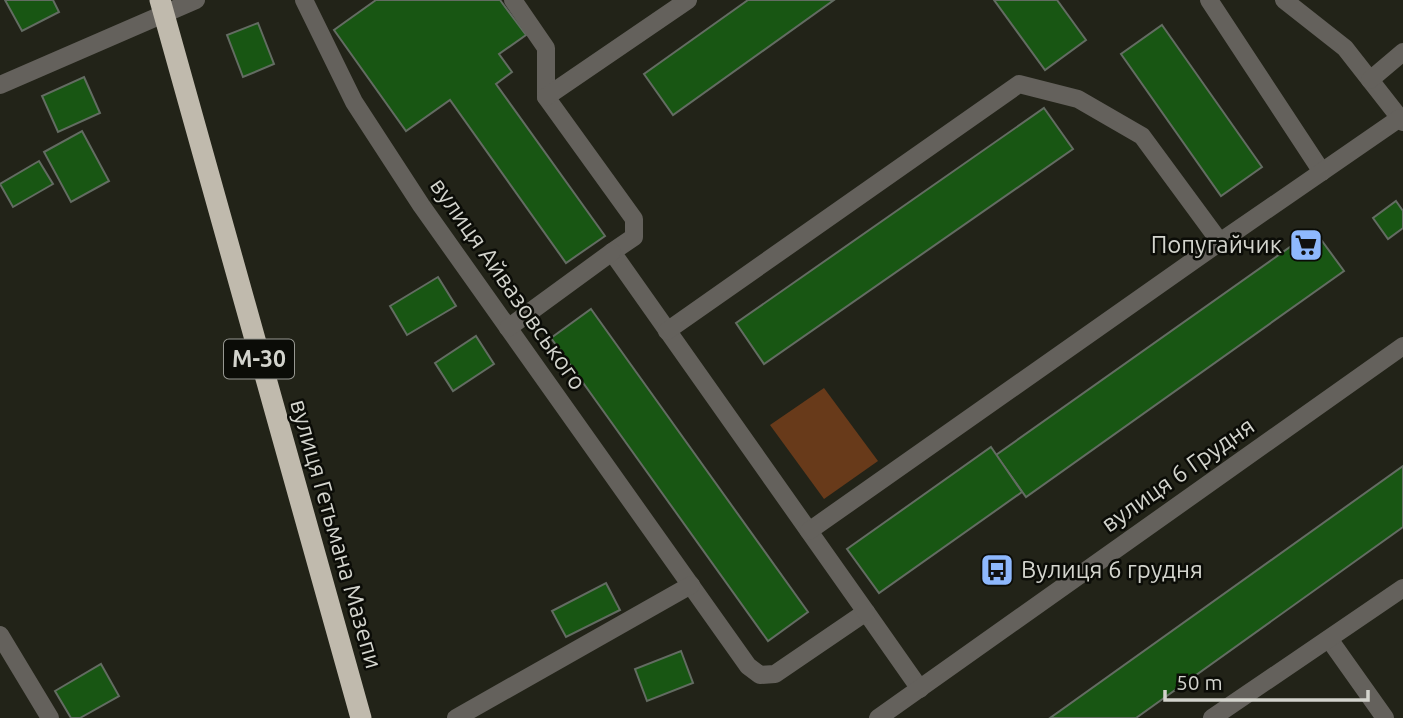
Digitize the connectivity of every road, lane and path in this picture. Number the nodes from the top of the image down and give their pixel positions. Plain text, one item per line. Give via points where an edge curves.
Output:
1 (196, 0) edge
2 (304, 0) edge
3 (513, 0) edge
4 (688, 0) edge
5 (1209, 0) edge
6 (1284, 0) edge
7 (162, 6) edge
8 (1403, 51) edge
9 (1370, 80) junction
10 (0, 85) edge
11 (546, 97) junction
12 (1402, 120) edge
13 (1322, 172) junction
14 (1220, 242) junction
15 (612, 252) junction
16 (508, 328) junction
17 (667, 331) junction
18 (1403, 346) edge
19 (809, 531) junction
20 (691, 585) junction
21 (1403, 588) edge
22 (866, 612) junction
23 (0, 635) edge
24 (1329, 639) junction
25 (920, 688) junction
26 (50, 718) edge
27 (361, 718) edge
28 (456, 718) edge
29 (878, 718) edge
30 (1212, 718) edge
31 (1385, 718) edge

1 - 7 street
2 - 16 street, вулиця Айвазовського via 354,102
3 - 11 street via 546,48
4 - 11 street
5 - 13 street
6 - 9 street via 1345,48
7 - 10 street
7 - 27 highway, вулиця Гетьмана Мазепи / М-30
8 - 9 street
9 - 12 street
11 - 15 street via 634,219 634,237
12 - 13 street
13 - 14 street
14 - 17 street via 1142,136 1078,99 1019,84
14 - 19 street
15 - 16 street
15 - 17 street
16 - 20 street, вулиця Айвазовського
17 - 19 street
18 - 25 street, вулиця 6 Грудня
19 - 22 street
20 - 22 street, вулиця Айвазовського via 748,666 760,675 775,674
20 - 28 street
21 - 24 street
22 - 25 street
23 - 26 street
24 - 30 street
24 - 31 street
25 - 29 street, вулиця 6 Грудня

